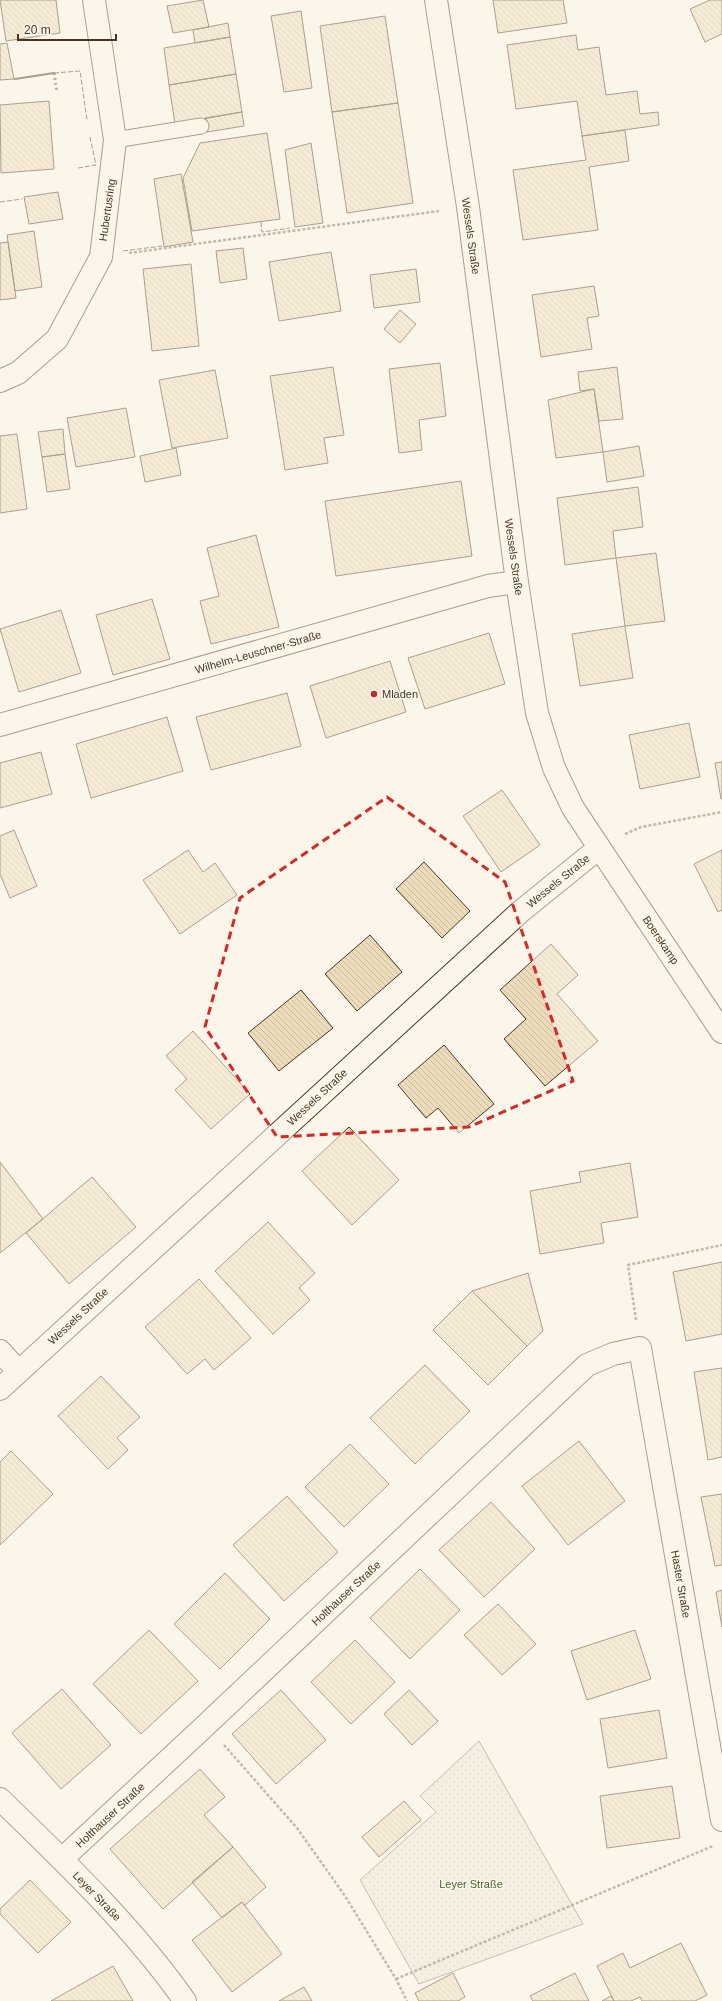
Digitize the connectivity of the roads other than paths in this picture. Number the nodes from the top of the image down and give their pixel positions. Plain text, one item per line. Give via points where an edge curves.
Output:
1 (94, 0) edge
2 (436, 0) edge
3 (201, 126) dead end
4 (115, 140) junction
5 (0, 381) edge
6 (517, 582) junction
7 (0, 725) edge
8 (599, 848) junction
9 (722, 1032) edge
10 (640, 1348) joint
11 (0, 1352) edge
12 (18, 1372) junction
13 (0, 1389) edge
14 (0, 1799) edge
15 (722, 1820) edge
16 (62, 1859) junction
17 (186, 2001) edge

1 - 4 street, Hubertusring
2 - 6 street, Wessels Straße via 468,207
3 - 4 lane
4 - 5 street, Hubertusring via 101,257 57,339 18,373
6 - 7 street, Wilhelm-Leuschner-Straße via 488,586
6 - 8 street, Wessels Straße via 537,713 554,768 573,808
8 - 9 street, Boerskamp
8 - 12 street, Wessels Straße via 520,912
10 - 15 street, Haster Straße
10 - 16 street, Holthauser Straße via 612,1354 587,1364
11 - 12 street
12 - 13 street, Wessels Straße
14 - 16 street, Leyer Straße
16 - 17 street, Leyer Straße via 126,1926

